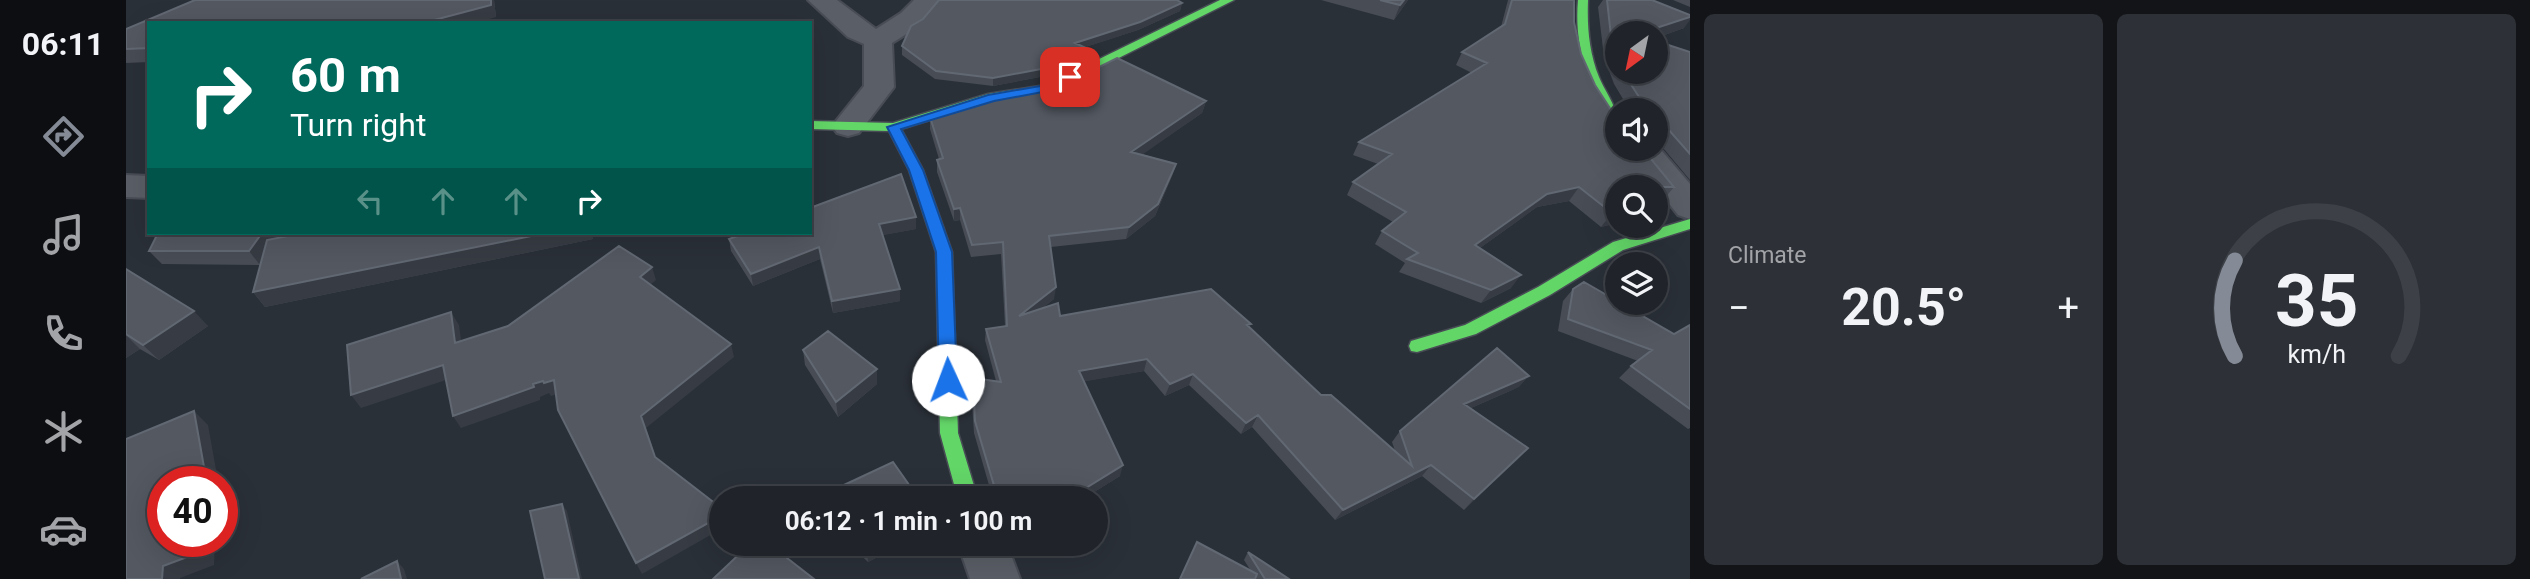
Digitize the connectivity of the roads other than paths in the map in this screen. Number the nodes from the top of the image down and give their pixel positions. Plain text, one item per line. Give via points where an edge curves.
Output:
1 (821, 0) edge
2 (929, 0) edge
3 (1229, 0) edge
4 (1583, 0) edge
5 (878, 40) junction
6 (1605, 98) edge
7 (812, 125) edge
8 (848, 126) junction
9 (894, 127) junction
10 (1652, 161) edge
11 (126, 186) edge
12 (147, 187) edge
13 (1690, 207) edge
14 (1690, 225) edge
15 (1417, 346) dead end
16 (964, 486) edge
17 (986, 556) edge
18 (995, 579) edge

1 - 5 street via 858,31
2 - 5 street via 911,19
3 - 9 street via 1049,88 992,97
4 - 6 street via 1580,18 1592,75
5 - 8 street via 879,87
7 - 8 street
8 - 9 street
9 - 16 street via 916,170 944,252 949,433
10 - 13 street
11 - 12 street
14 - 15 street via 1618,246 1470,330
17 - 18 street

